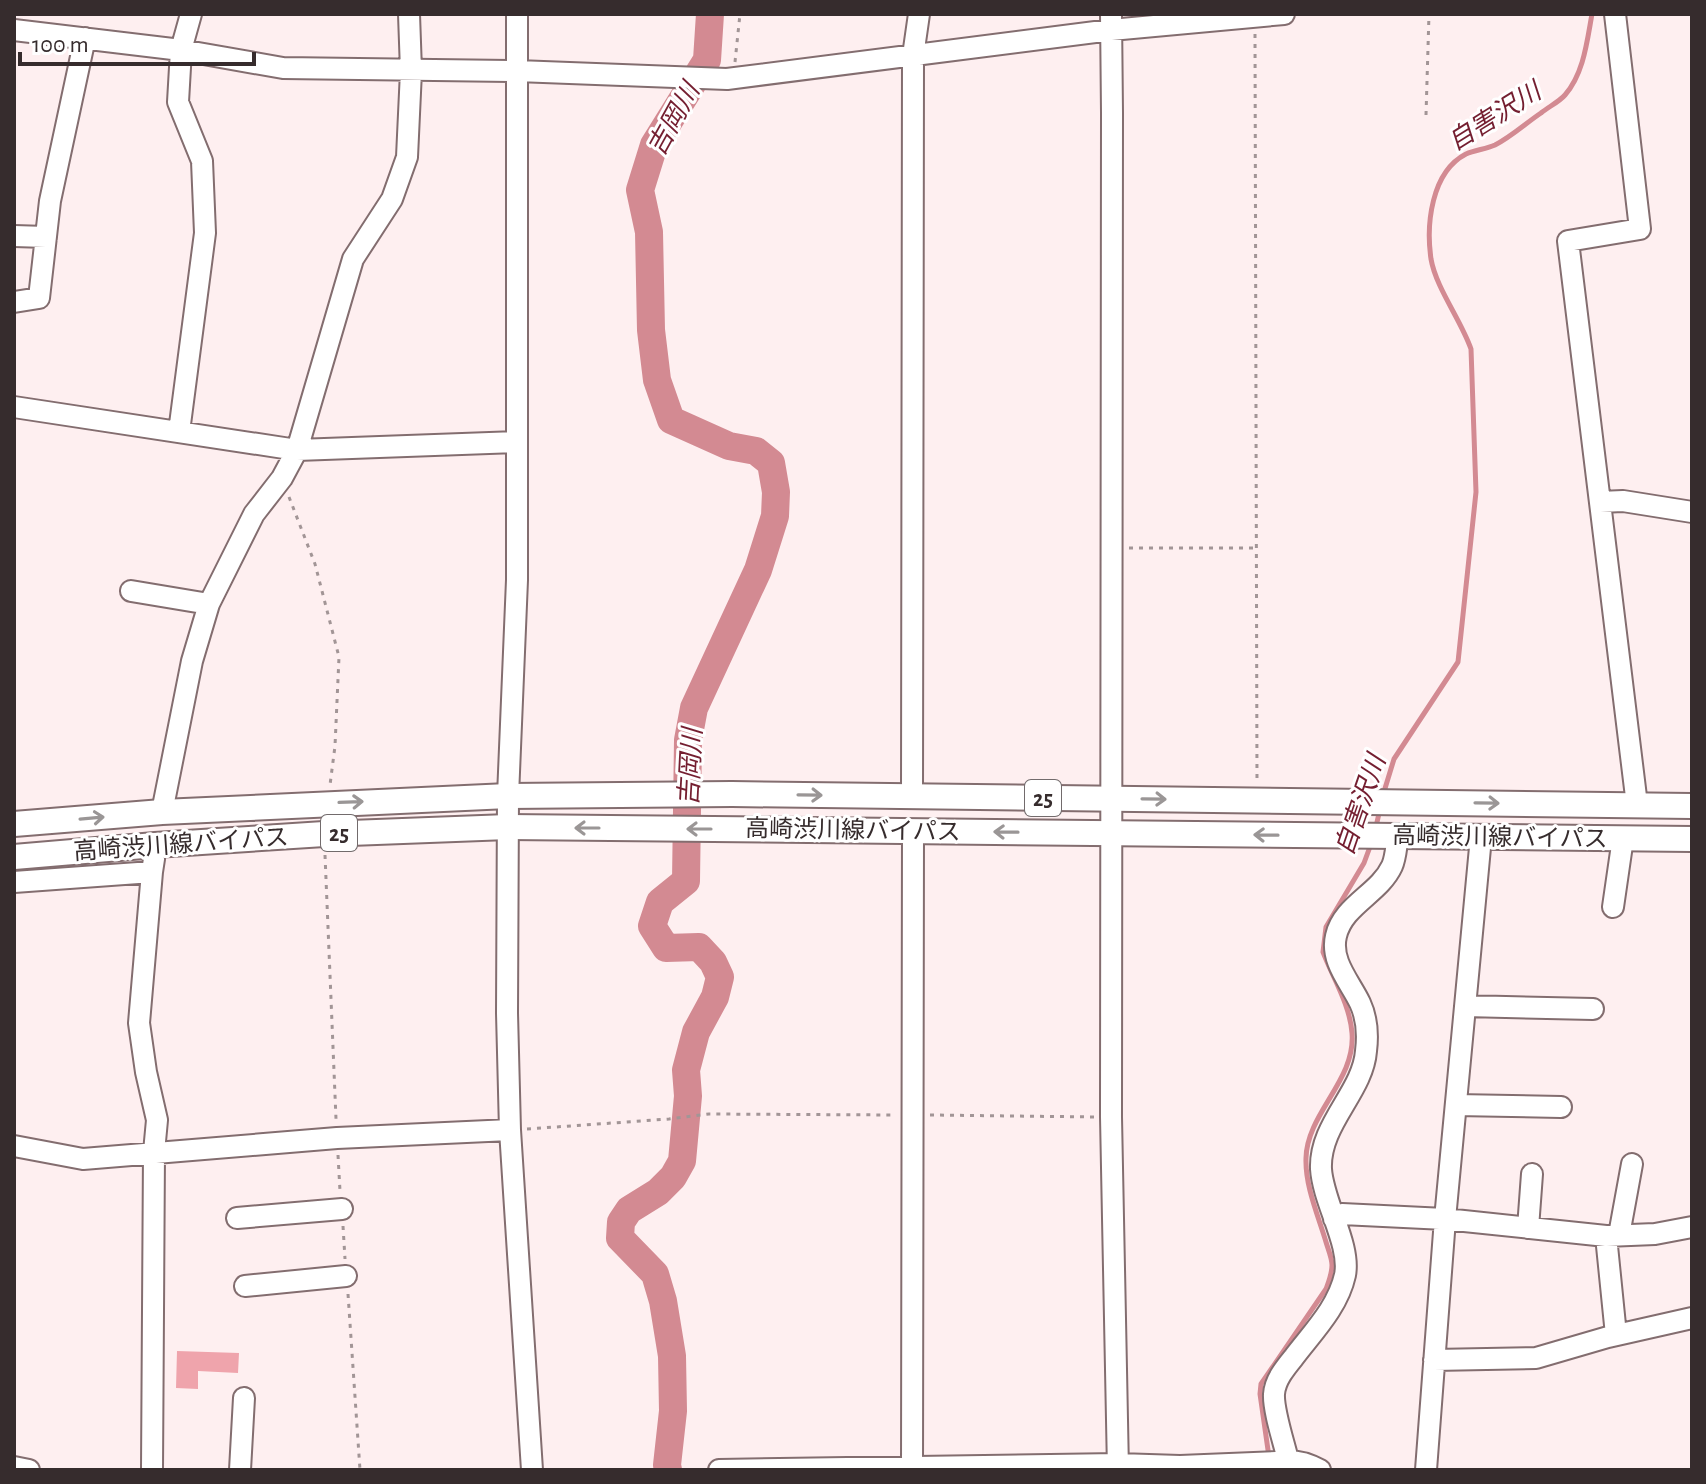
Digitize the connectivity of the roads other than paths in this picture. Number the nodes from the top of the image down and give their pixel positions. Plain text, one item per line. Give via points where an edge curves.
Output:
1 (191, 14) edge
2 (409, 14) edge
3 (517, 14) edge
4 (919, 14) edge
5 (1284, 14) edge
6 (1615, 14) edge
7 (1111, 22) edge
8 (14, 30) edge
9 (85, 38) junction
10 (181, 50) junction
11 (913, 56) junction
12 (411, 71) junction
13 (517, 71) junction
14 (14, 236) edge
15 (46, 237) junction
16 (14, 302) edge
17 (14, 407) edge
18 (179, 432) junction
19 (517, 442) junction
20 (297, 450) junction
21 (1600, 502) junction
22 (1692, 512) edge
23 (131, 591) dead end
24 (209, 604) junction
25 (508, 796) junction
26 (912, 796) junction
27 (1111, 799) junction
28 (1637, 805) junction
29 (1692, 806) edge
30 (162, 812) junction
31 (14, 824) edge
32 (508, 827) junction
33 (913, 831) junction
34 (1111, 833) junction
35 (1392, 836) junction
36 (1481, 837) junction
37 (1623, 838) junction
38 (1692, 839) edge
39 (155, 845) junction
40 (14, 857) edge
41 (152, 872) junction
42 (14, 882) edge
43 (1613, 907) dead end
44 (1465, 1006) junction
45 (1593, 1009) dead end
46 (1456, 1105) junction
47 (1561, 1107) dead end
48 (510, 1130) junction
49 (14, 1146) edge
50 (154, 1152) junction
51 (1632, 1164) dead end
52 (1532, 1174) dead end
53 (342, 1209) road end
54 (237, 1218) dead end
55 (1334, 1219) junction
56 (1445, 1219) junction
57 (1692, 1227) edge
58 (1528, 1228) junction
59 (1612, 1236) junction
60 (346, 1276) road end
61 (245, 1286) dead end
62 (1692, 1318) edge
63 (1616, 1335) junction
64 (1434, 1360) junction
65 (244, 1398) dead end
66 (1274, 1461) junction
67 (14, 1467) edge
68 (1118, 1467) edge
69 (912, 1469) edge
70 (29, 1470) edge
71 (152, 1470) edge
72 (240, 1470) edge
73 (532, 1470) edge
74 (719, 1470) edge
75 (1320, 1470) edge
76 (1426, 1470) edge

1 - 10 street
2 - 12 street
3 - 13 street
4 - 11 street
5 - 7 street
6 - 21 street via 1640,229 1568,241
7 - 11 street
7 - 27 street
8 - 9 street
9 - 10 street
9 - 15 street
10 - 12 street via 283,68
10 - 18 street via 178,102 202,161 205,233
11 - 13 street via 730,79
11 - 26 street
12 - 13 street
12 - 20 street via 407,157 392,199 353,259
13 - 19 street
14 - 15 street
15 - 16 street via 39,298
17 - 18 street
18 - 20 street
19 - 20 street
19 - 25 street
20 - 24 street via 254,514
21 - 22 street
21 - 28 street
23 - 24 street
24 - 30 street via 192,661
25 -> 26 main road, 高崎渋川線バイパス / 25
30 -> 25 main road, 高崎渋川線バイパス / 25
25 - 32 street
26 - 27 main road, 高崎渋川線バイパス / 25
27 -> 28 main road, 高崎渋川線バイパス / 25
27 - 34 street
28 - 29 main road, 高崎渋川線バイパス / 25
31 -> 30 main road, 高崎渋川線バイパス / 25
33 -> 32 main road, 高崎渋川線バイパス / 25
32 - 39 main road, 高崎渋川線バイパス / 25
32 - 48 street
34 -> 33 main road, 高崎渋川線バイパス / 25
33 - 69 street
35 -> 34 main road, 高崎渋川線バイパス / 25
34 - 68 street
35 - 36 main road, 高崎渋川線バイパス / 25
35 - 55 street via 1391,868 1344,916 1335,937 1336,955 1360,1004 1367,1034 1360,1072 1323,1148 1324,1191
36 - 37 main road, 高崎渋川線バイパス / 25
36 - 44 street
37 - 38 main road, 高崎渋川線バイパス / 25
37 - 43 street
39 - 40 main road, 高崎渋川線バイパス / 25
39 - 41 street
41 - 42 street
41 - 50 street via 139,1023 157,1120
44 - 45 street
44 - 46 street
46 - 47 street
46 - 56 street
48 - 50 street
48 - 73 street
49 - 50 street via 83,1159
50 - 71 street
51 - 59 street
52 - 58 street
53 - 54 street
55 - 56 street via 1342,1214
55 - 66 street via 1345,1274 1332,1307 1277,1381
56 - 58 street
56 - 64 street
57 - 59 street
58 - 59 street
59 - 63 street
60 - 61 street
62 - 63 street
63 - 64 street via 1536,1358
64 - 76 street
65 - 72 street
66 - 68 street
66 - 75 street
67 - 70 street
68 - 69 street
69 - 74 street

